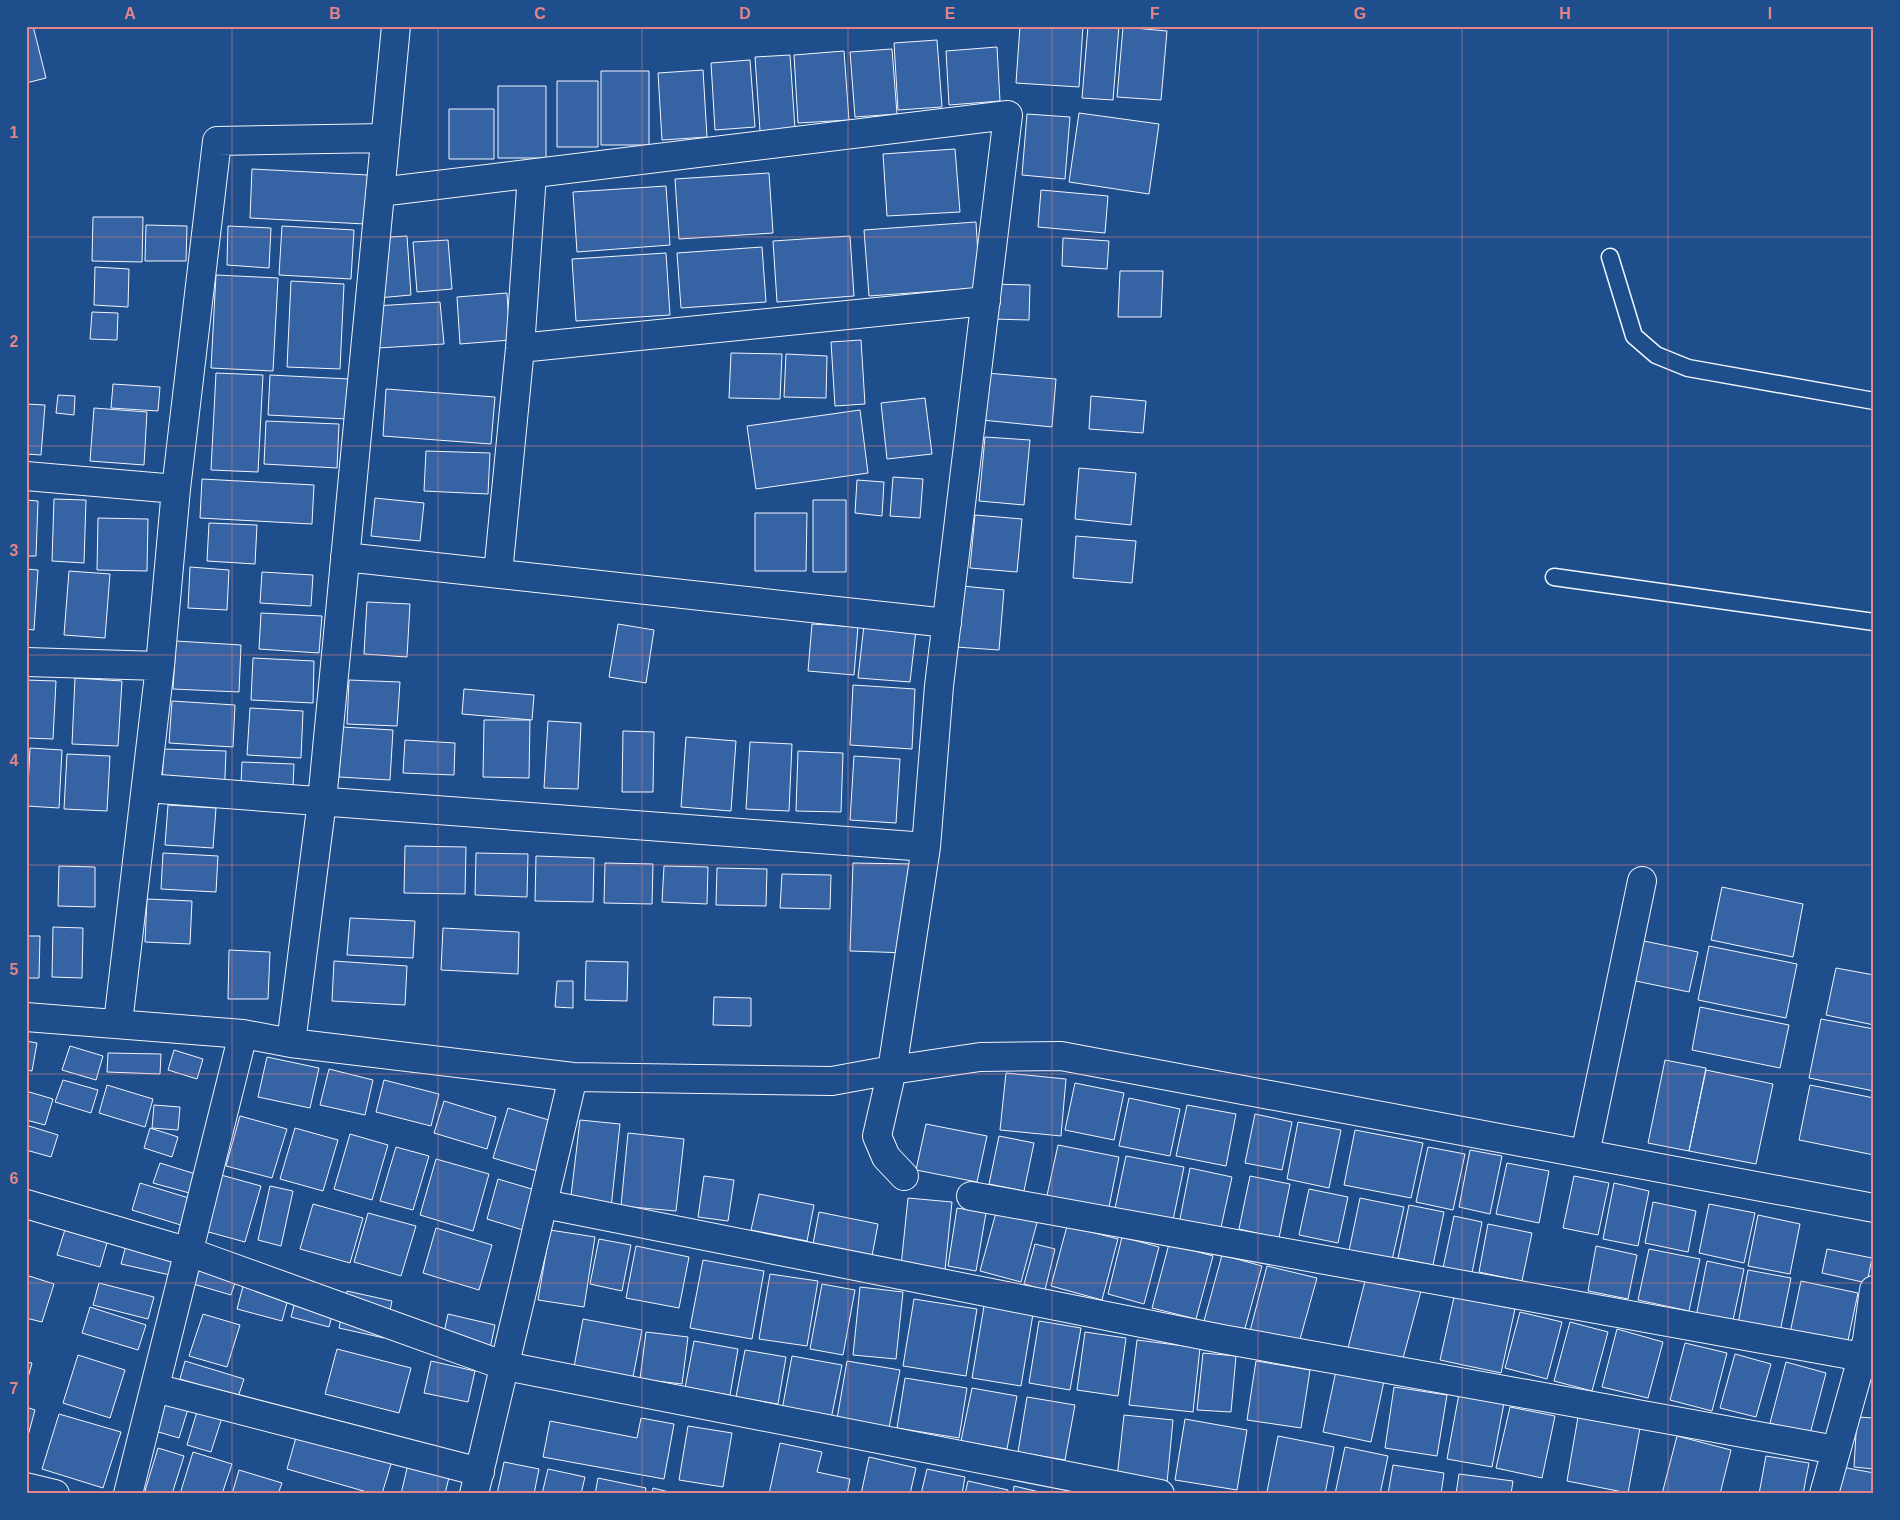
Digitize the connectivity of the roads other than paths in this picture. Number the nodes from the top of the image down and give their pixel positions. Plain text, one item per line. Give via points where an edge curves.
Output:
1 (396, 26) edge
2 (385, 138) junction
3 (532, 174) junction
4 (380, 192) junction
5 (1610, 257) dead end
6 (986, 301) junction
7 (520, 348) junction
8 (1874, 401) edge
9 (26, 476) edge
10 (176, 489) junction
11 (345, 557) junction
12 (498, 573) junction
13 (1554, 577) dead end
14 (1874, 622) edge
15 (947, 623) junction
16 (26, 662) edge
17 (160, 666) junction
18 (146, 788) junction
19 (322, 801) junction
20 (926, 847) junction
21 (1642, 881) dead end
22 (26, 1017) edge
23 (118, 1024) junction
24 (243, 1034) junction
25 (291, 1043) junction
26 (892, 1070) junction
27 (573, 1077) junction
28 (1585, 1154) junction
29 (904, 1176) dead end
30 (971, 1196) dead end
31 (26, 1204) edge
32 (544, 1204) junction
33 (1874, 1208) edge
34 (189, 1252) junction
35 (1874, 1290) edge
36 (1862, 1358) junction
37 (505, 1366) junction
38 (155, 1388) junction
39 (1836, 1450) junction
40 (477, 1483) edge
41 (1067, 1485) edge
42 (26, 1486) edge
43 (55, 1494) edge
44 (128, 1494) edge
45 (1160, 1494) edge
46 (1824, 1494) edge

1 - 2 street
2 - 4 street
2 - 10 street via 217,141
3 - 4 street
3 - 6 street via 1008,115
3 - 7 street
4 - 11 street
5 - 8 lane via 1634,336 1656,355 1688,368
6 - 7 street
6 - 15 street
7 - 12 street
9 - 10 street
10 - 17 street
11 - 12 street
11 - 19 street
12 - 15 street
13 - 14 lane
15 - 20 street via 938,686
16 - 17 street
17 - 18 street
18 - 19 street
18 - 23 street
19 - 20 street
19 - 25 street
20 - 26 street
21 - 28 street
22 - 23 street
23 - 24 street
24 - 25 street
24 - 34 street
25 - 27 street
26 - 27 street via 832,1081
26 - 28 street via 980,1057 1060,1056
26 - 29 street via 877,1136 886,1157
27 - 32 street
28 - 33 street
30 - 36 street
31 - 34 street
32 - 37 street
32 - 39 street via 1222,1339
34 - 37 street
34 - 38 street
35 - 36 street
36 - 39 street
37 - 40 street
37 - 41 street
38 - 40 street
38 - 44 street
39 - 46 street
41 - 45 street
42 - 43 street

